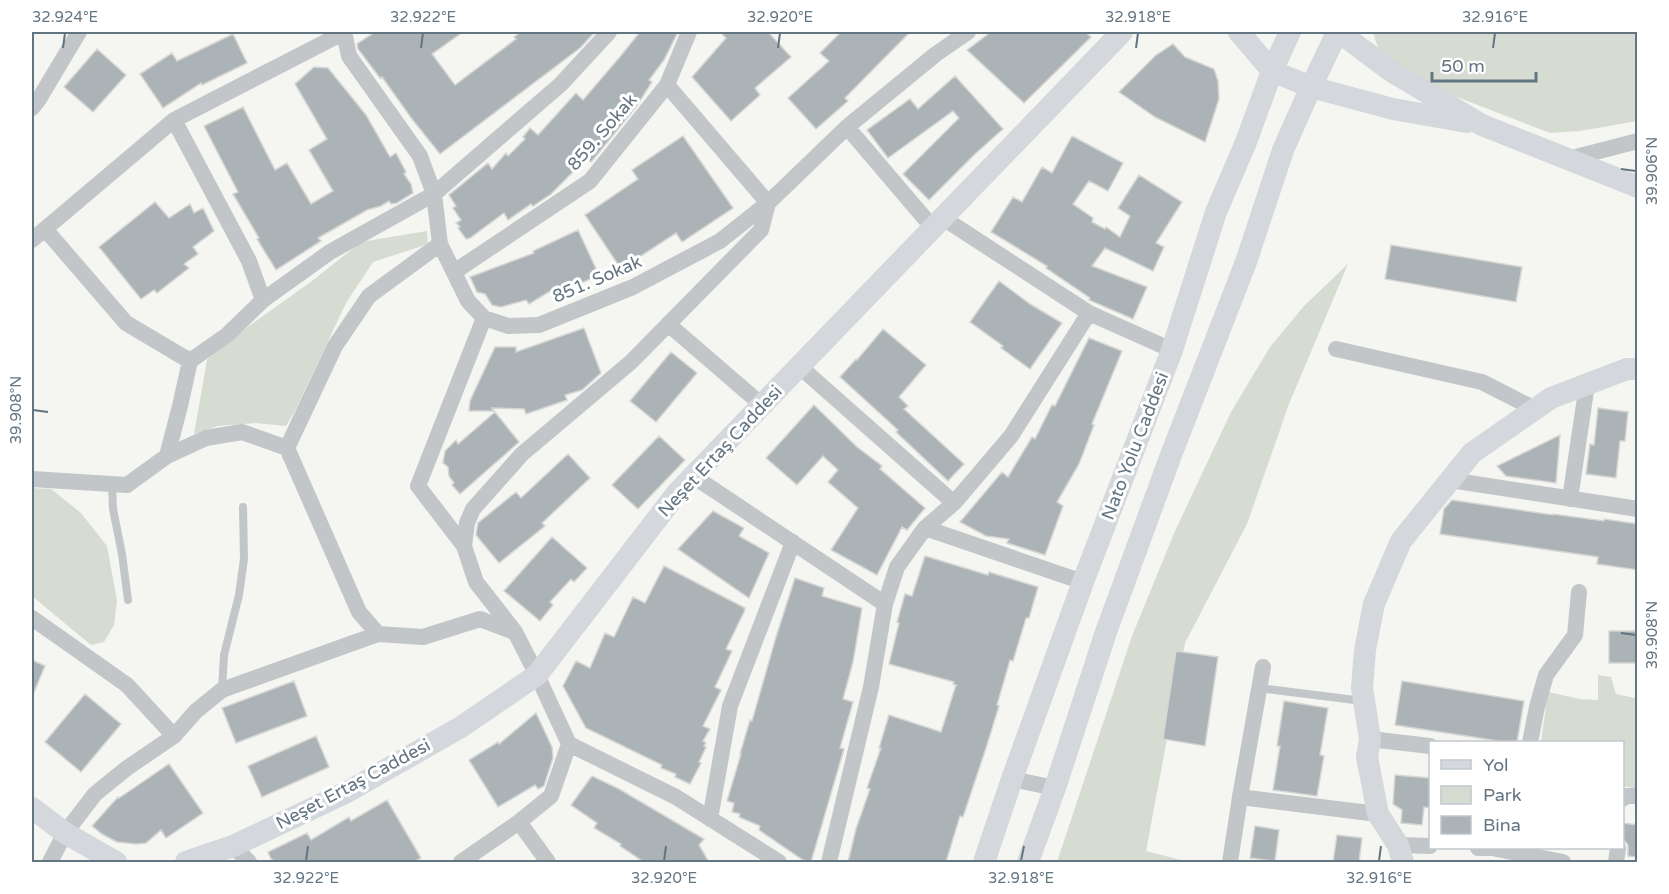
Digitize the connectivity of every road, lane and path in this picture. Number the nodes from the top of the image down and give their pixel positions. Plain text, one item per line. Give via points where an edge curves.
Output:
1 (79, 32) edge
2 (344, 32) edge
3 (609, 32) edge
4 (689, 32) edge
5 (968, 32) edge
6 (1122, 32) edge
7 (1239, 32) edge
8 (1290, 32) edge
9 (1338, 32) edge
10 (1272, 71) junction
11 (667, 85) junction
12 (1311, 87) junction
13 (32, 108) edge
14 (174, 120) junction
15 (1482, 124) junction
16 (847, 127) junction
17 (1638, 141) edge
18 (1568, 159) junction
19 (1638, 187) edge
20 (434, 194) junction
21 (768, 203) junction
22 (938, 223) junction
23 (45, 229) junction
24 (32, 240) edge
25 (440, 244) junction
26 (454, 272) junction
27 (263, 300) junction
28 (1089, 313) junction
29 (484, 318) junction
30 (668, 324) junction
31 (1336, 349) dead end
32 (1172, 350) junction
33 (190, 360) junction
34 (799, 366) junction
35 (1638, 369) edge
36 (1587, 384) junction
37 (762, 405) junction
38 (1535, 409) junction
39 (287, 448) junction
40 (167, 456) junction
41 (693, 476) junction
42 (32, 479) edge
43 (1450, 480) junction
44 (112, 484) junction
45 (1570, 499) junction
46 (954, 502) junction
47 (243, 507) dead end
48 (1638, 509) edge
49 (925, 528) junction
50 (793, 542) junction
51 (464, 546) junction
52 (1083, 582) junction
53 (1579, 592) dead end
54 (128, 600) dead end
55 (885, 604) junction
56 (32, 618) edge
57 (515, 632) junction
58 (378, 634) junction
59 (1263, 667) dead end
60 (537, 675) junction
61 (1259, 688) junction
62 (222, 690) junction
63 (1364, 702) junction
64 (174, 736) junction
65 (1370, 739) junction
66 (1530, 741) edge
67 (569, 744) junction
68 (1429, 746) edge
69 (1012, 779) junction
70 (1055, 788) junction
71 (1638, 796) edge
72 (1240, 797) junction
73 (1624, 799) edge
74 (32, 808) edge
75 (1378, 814) junction
76 (710, 819) junction
77 (519, 822) junction
78 (65, 832) junction
79 (233, 846) junction
80 (1429, 847) edge
81 (1502, 849) edge
82 (1521, 851) edge
83 (1400, 854) edge
84 (50, 862) edge
85 (116, 862) edge
86 (186, 862) edge
87 (249, 862) edge
88 (461, 862) edge
89 (548, 862) edge
90 (779, 862) edge
91 (830, 862) edge
92 (984, 862) edge
93 (1028, 862) edge
94 (1230, 862) edge
95 (1563, 862) edge

1 - 13 street
2 - 14 street
2 - 20 street via 349,56 420,156
3 - 20 street via 561,84
4 - 11 street, 859. Sokak
5 - 16 street, 851. Sokak
6 - 22 main road, Neşet Ertaş Caddesi
7 - 10 main road
8 - 10 main road, Nato Yolu Caddesi
9 - 12 main road
9 - 15 main road via 1391,71
10 - 12 main road
10 - 32 main road, Nato Yolu Caddesi via 1216,212
11 - 21 street
11 - 26 street, 859. Sokak via 590,181
12 - 15 main road via 1393,109
12 - 70 main road via 1283,150 1246,262 1171,454 1106,632
14 - 23 street
14 - 27 street via 249,261
15 - 18 main road
16 - 21 street, 851. Sokak
16 - 22 street
17 - 18 street
18 - 19 main road
20 - 25 street
20 - 27 street via 330,252
21 - 29 street, 851. Sokak via 720,241 633,287 539,325 508,326
21 - 30 street via 761,230
22 - 28 street
22 - 34 main road, Neşet Ertaş Caddesi
23 - 24 street
23 - 33 street via 126,323
25 - 26 street
25 - 39 street via 369,296 335,346
26 - 29 street via 468,301
27 - 33 street via 227,335
28 - 32 street
28 - 46 street via 1011,436
29 - 51 street via 417,486
30 - 37 street
30 - 51 street via 631,362 522,454 473,509
31 - 38 street via 1482,382
32 - 52 main road, Nato Yolu Caddesi
33 - 40 street
34 - 37 main road, Neşet Ertaş Caddesi
34 - 46 street
35 - 36 main road via 1627,369
36 - 38 main road
36 - 45 street
37 - 41 main road, Neşet Ertaş Caddesi
38 - 43 main road via 1472,453
39 - 40 street via 242,432 206,438
39 - 58 street via 359,612
40 - 44 street via 128,485
41 - 50 street
41 - 60 main road, Neşet Ertaş Caddesi
42 - 44 street
43 - 45 street
43 - 63 main road via 1401,541 1374,604 1365,650
44 - 54 lane
45 - 48 street
46 - 49 street
47 - 62 lane via 244,559 224,656
49 - 52 street
49 - 55 street via 897,567
50 - 55 street
50 - 76 street via 730,705
51 - 57 street via 476,582
52 - 69 main road, Nato Yolu Caddesi
53 - 66 street via 1575,635 1546,675
55 - 91 street via 871,687
56 - 64 street via 127,685
57 - 58 street via 480,619 423,637
57 - 60 street
58 - 62 street
59 - 61 street
60 - 67 street
60 - 79 main road, Neşet Ertaş Caddesi via 461,727 347,792
61 - 63 lane
61 - 72 street
62 - 64 street
63 - 65 main road
64 - 78 street via 95,794
65 - 68 street
65 - 75 main road via 1367,757
67 - 76 street via 676,796
67 - 77 street via 550,796
69 - 70 street
69 - 92 main road, Nato Yolu Caddesi
70 - 93 main road
71 - 73 street
72 - 75 street
72 - 94 street
74 - 78 main road
75 - 83 main road
76 - 90 street
77 - 88 street
77 - 89 street
78 - 84 street
78 - 85 main road
79 - 86 main road, Neşet Ertaş Caddesi
79 - 87 street
80 - 83 street
81 - 82 street
82 - 95 street

